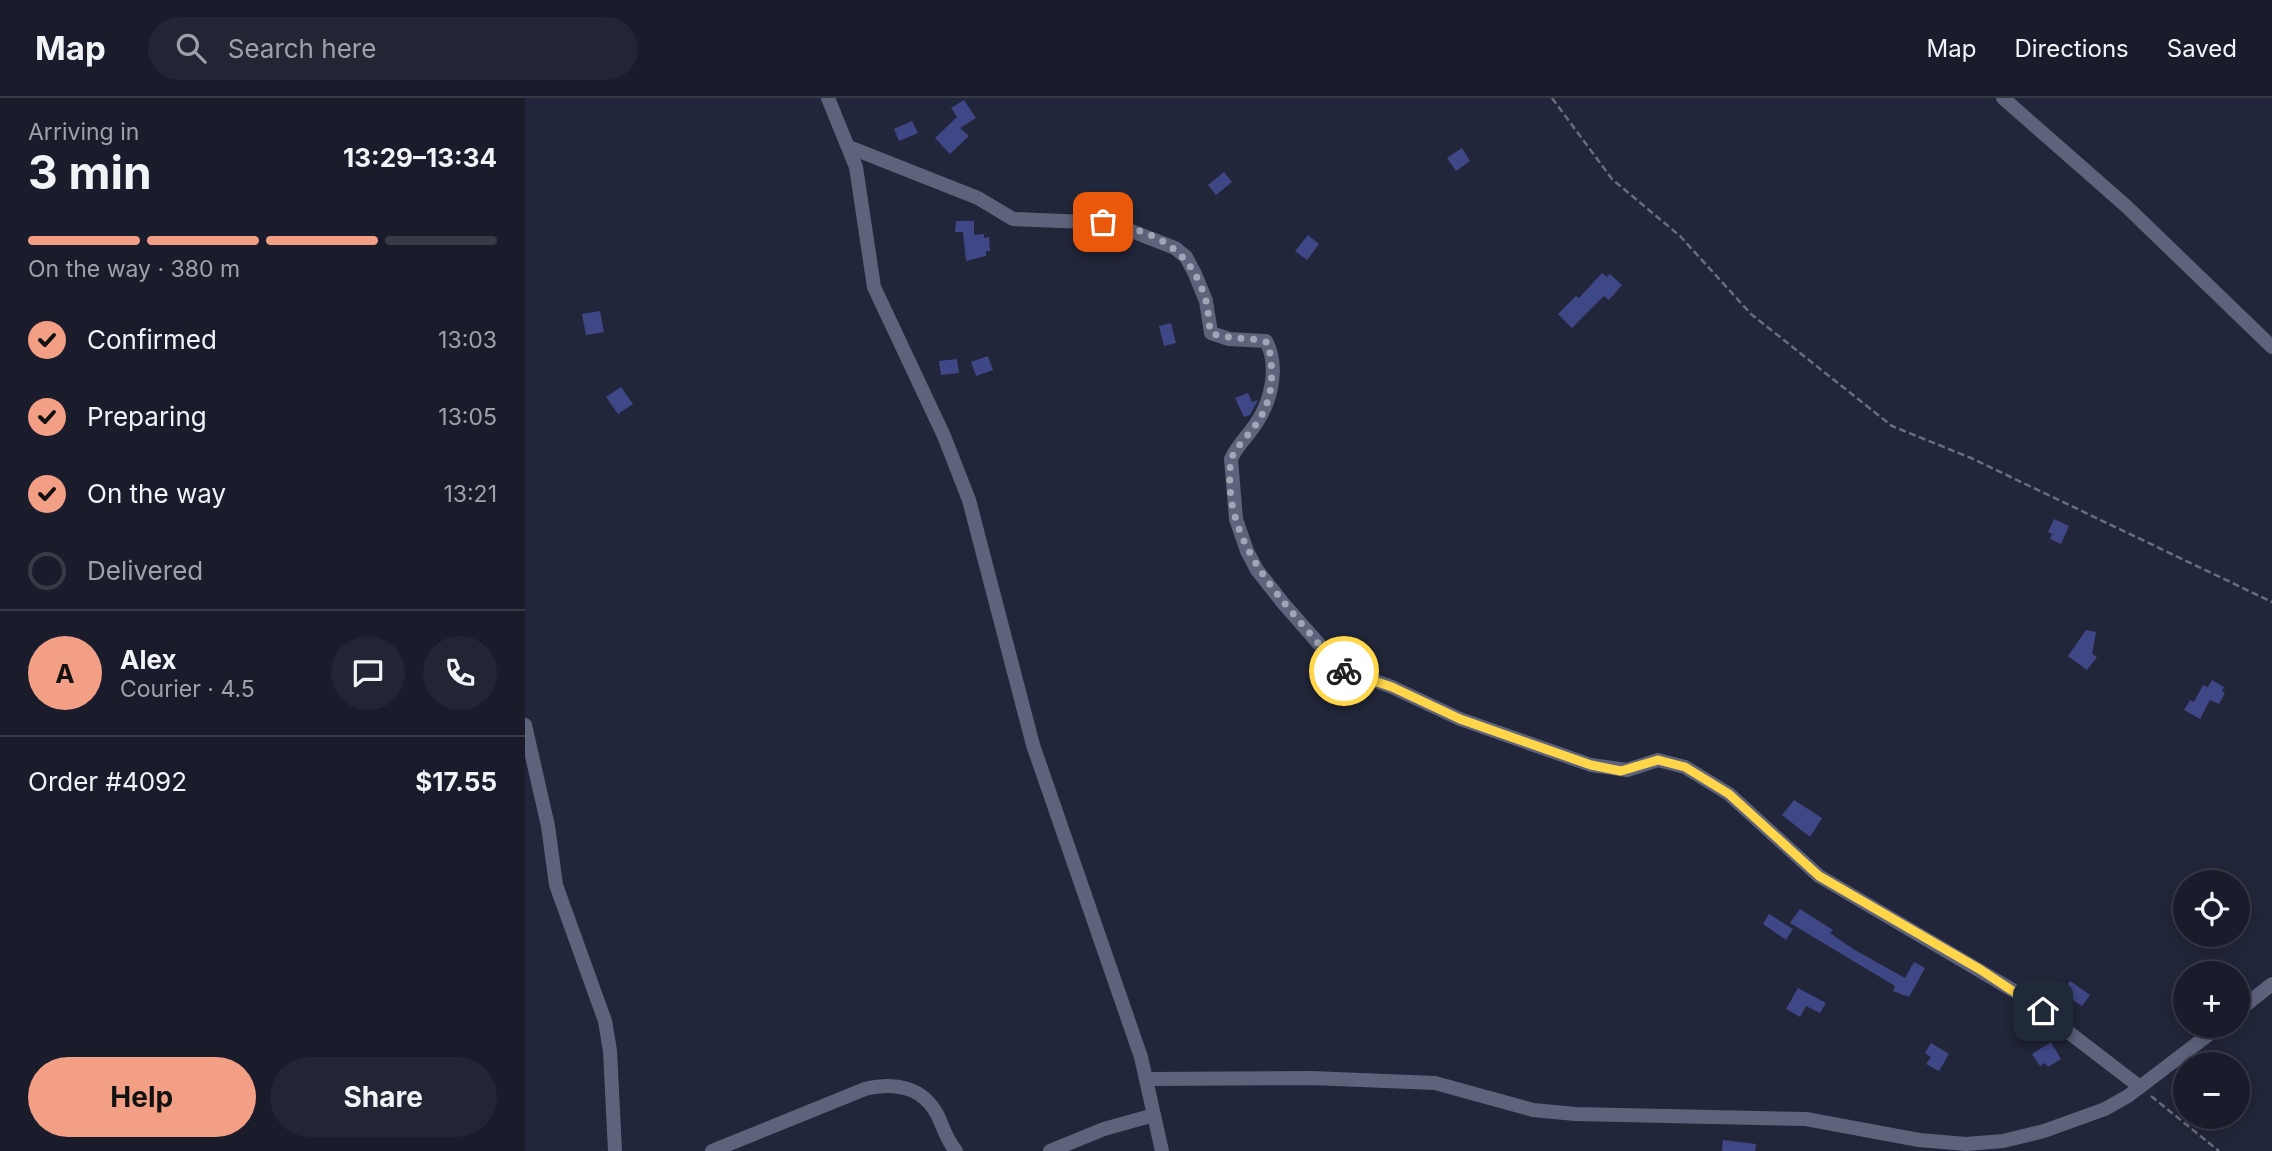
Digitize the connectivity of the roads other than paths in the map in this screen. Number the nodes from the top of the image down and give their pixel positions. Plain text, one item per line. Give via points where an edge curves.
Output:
1 (828, 98) edge
2 (2003, 98) edge
3 (849, 146) junction
4 (2272, 347) edge
5 (525, 725) edge
6 (2272, 984) edge
7 (2250, 1002) edge
8 (2204, 1038) edge
9 (1147, 1079) junction
10 (2140, 1087) junction
11 (1154, 1115) junction
12 (2003, 1146) edge
13 (615, 1151) edge
14 (712, 1151) edge
15 (956, 1151) edge
16 (1050, 1151) edge
17 (1161, 1151) edge

1 - 3 street
2 - 4 street via 2126,206
3 - 9 street via 860,184 874,287 969,500 1033,745
3 - 10 street via 978,198 1013,219 1103,222 1156,239 1190,262 1206,301 1211,333 1266,341 1272,362 1270,396 1231,459 1236,519 1257,569 1340,668 1460,719 1581,762 1615,771 1658,760 1685,767 1729,794 1819,876 2016,992
5 - 13 street via 556,885 605,1021
6 - 7 street
8 - 10 street
9 - 11 street
9 - 12 street via 1435,1083 1533,1110 1769,1116 1943,1142
10 - 12 street via 2105,1109
11 - 16 street
11 - 17 street
14 - 15 street via 865,1089 886,1086 924,1096

